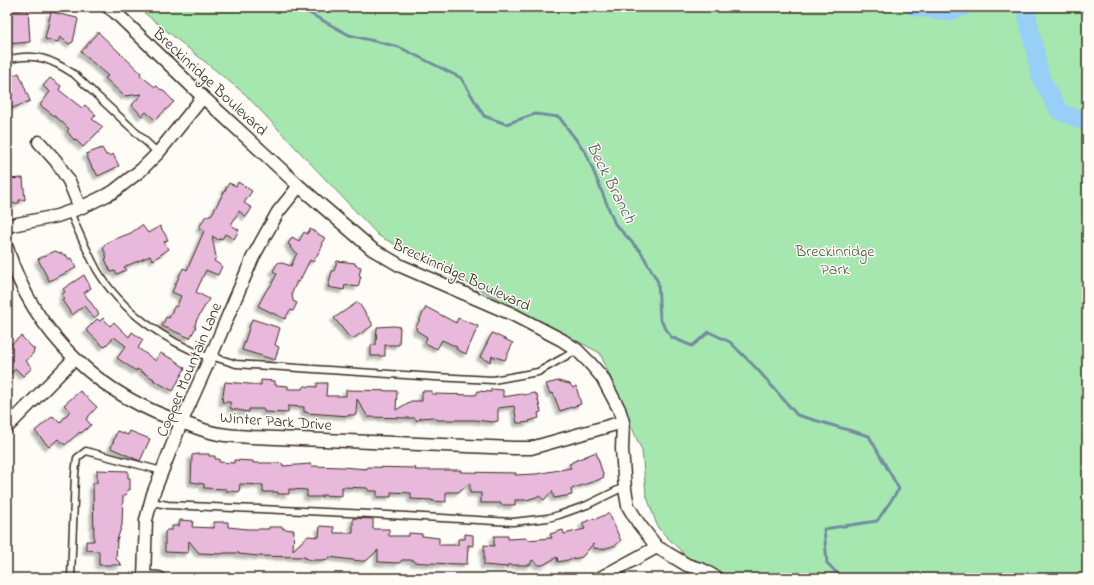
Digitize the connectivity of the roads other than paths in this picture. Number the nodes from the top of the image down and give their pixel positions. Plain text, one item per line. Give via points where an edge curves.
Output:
1 (108, 7) edge
2 (7, 60) edge
3 (203, 97) junction
4 (39, 142) dead end
5 (158, 153) junction
6 (300, 186) junction
7 (75, 210) junction
8 (7, 226) edge
9 (7, 248) edge
10 (577, 350) junction
11 (211, 357) junction
12 (74, 359) junction
13 (623, 422) junction
14 (181, 423) junction
15 (8, 426) dead end
16 (162, 472) junction
17 (624, 486) junction
18 (151, 502) junction
19 (657, 547) junction
20 (71, 578) edge
21 (144, 578) edge
22 (159, 578) edge
23 (602, 578) edge
24 (718, 578) edge

1 - 3 street, Breckinridge Boulevard
2 - 5 lane via 23,56 41,57 64,67
3 - 5 street
3 - 6 street, Breckinridge Boulevard
4 - 7 street via 56,161 68,181
5 - 7 street via 113,192
6 - 10 street, Breckinridge Boulevard via 372,249 386,258 512,314
6 - 11 street, Copper Mountain Lane via 267,229
7 - 8 street
7 - 11 lane via 80,235 110,288 139,319 189,350
9 - 12 street, Winter Park Drive via 26,296 41,320
10 - 11 lane via 538,372 493,380 236,364
10 - 13 street, Breckinridge Boulevard via 602,377
11 - 14 street, Copper Mountain Lane
12 - 14 street, Winter Park Drive via 106,385 138,404
12 - 15 street
13 - 14 street, Winter Park Drive via 531,448 252,437 218,434
13 - 17 street, Breckinridge Boulevard
14 - 16 street, Copper Mountain Lane
16 - 18 street, Copper Mountain Lane
16 - 20 lane via 86,451 77,458
17 - 18 lane via 587,505 559,515 513,522 168,505
17 - 19 street, Breckinridge Boulevard via 628,506
18 - 21 street, Copper Mountain Lane via 146,520
19 - 23 street
19 - 24 street, Breckinridge Boulevard via 687,565
21 - 22 street

